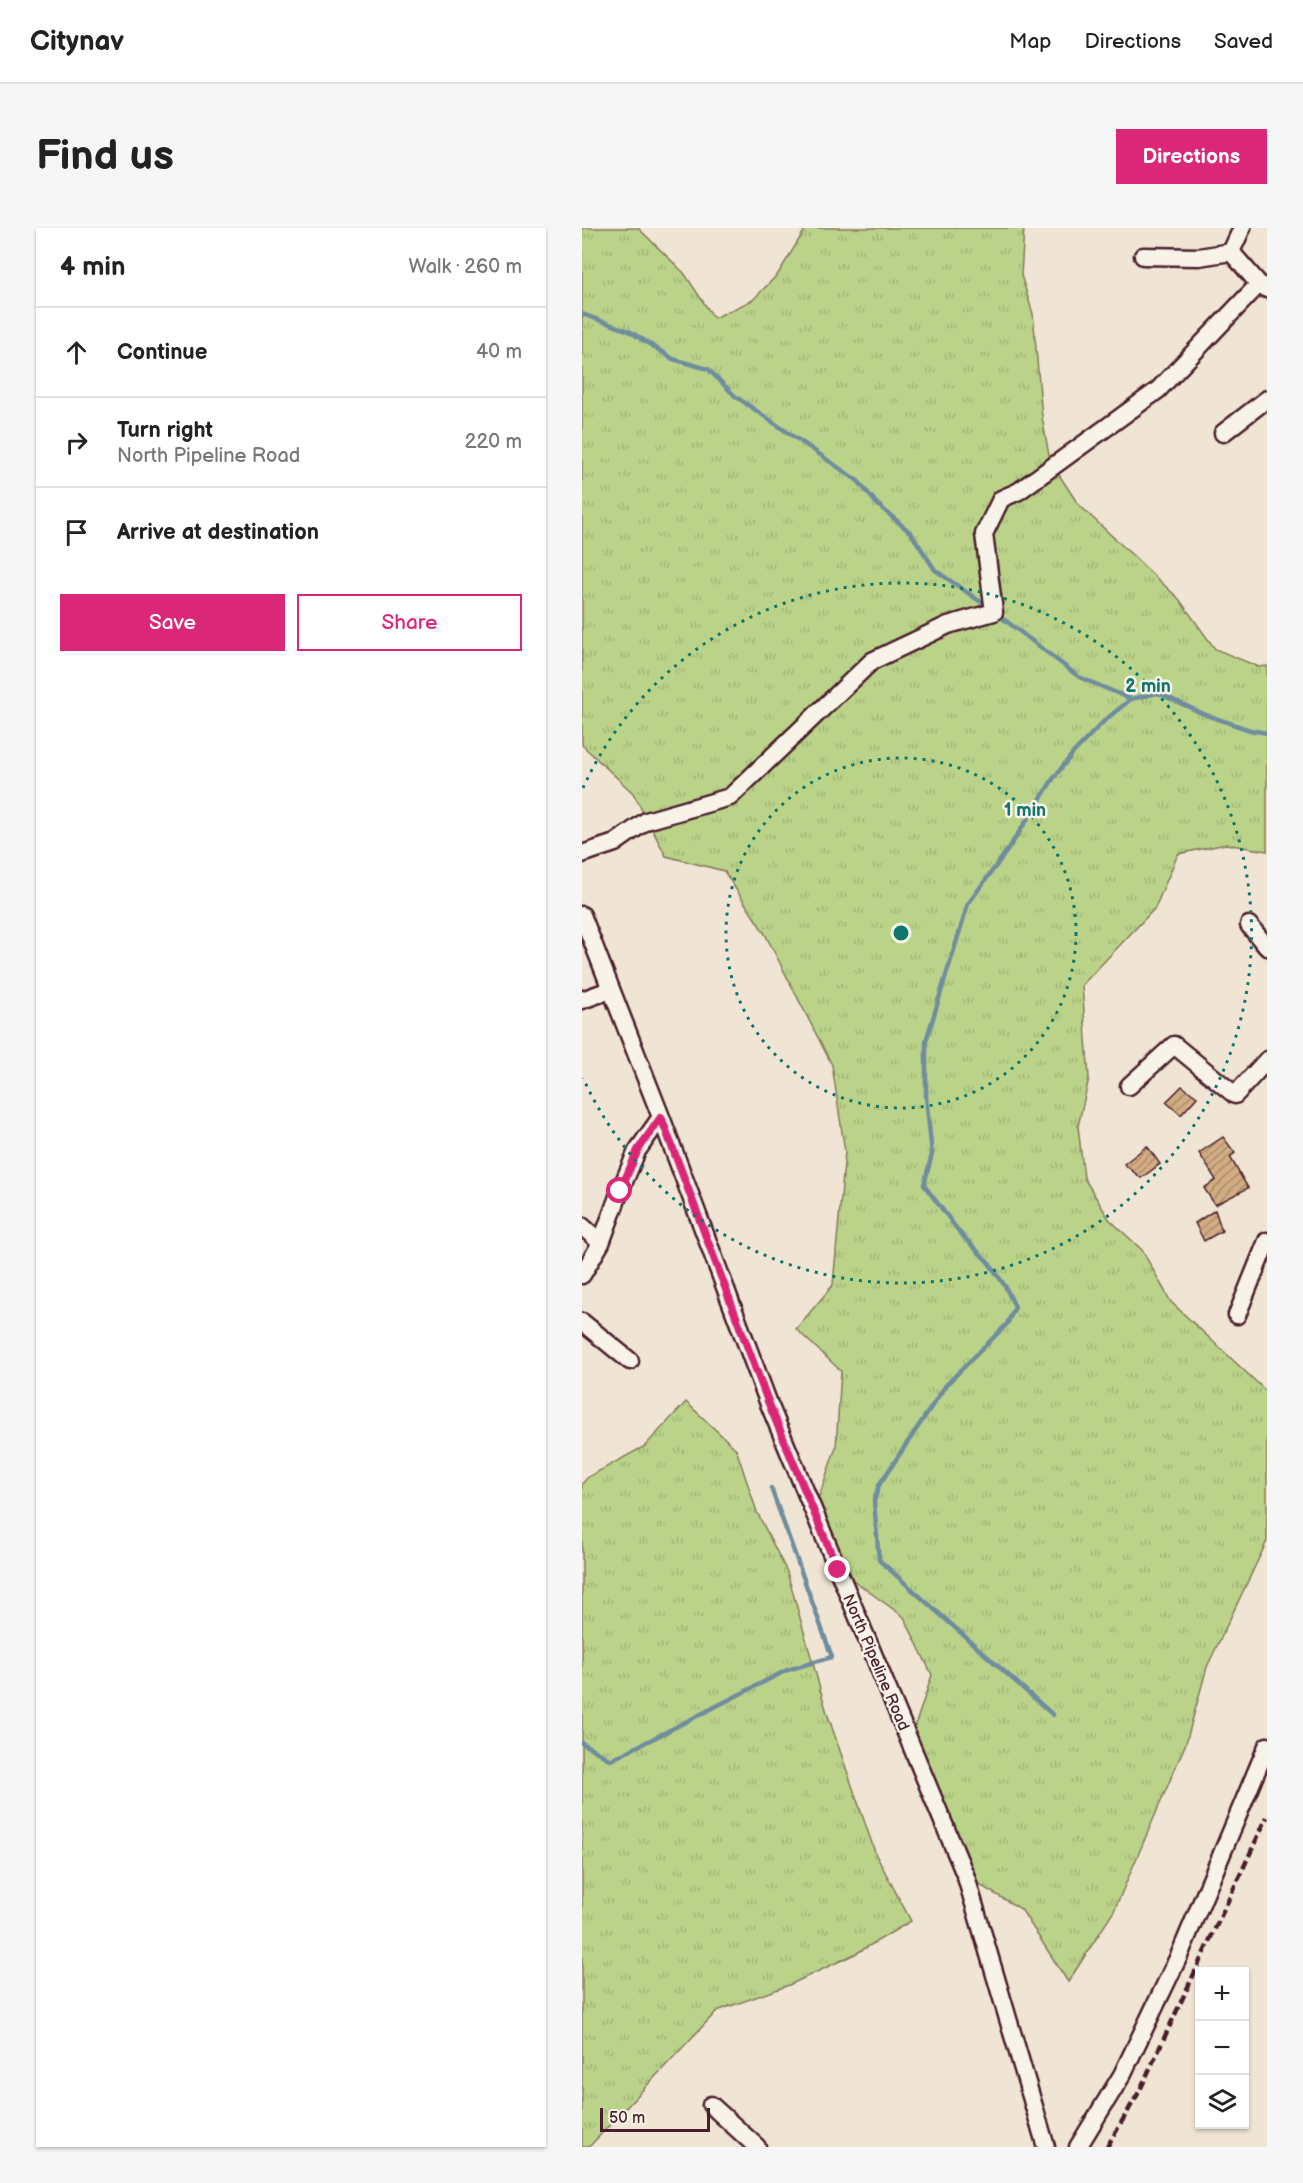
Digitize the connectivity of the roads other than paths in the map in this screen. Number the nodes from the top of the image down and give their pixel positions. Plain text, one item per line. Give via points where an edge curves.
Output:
1 (1242, 228) edge
2 (1231, 252) junction
3 (1143, 256) dead end
4 (1263, 286) edge
5 (1267, 399) edge
6 (1223, 433) dead end
7 (582, 854) edge
8 (582, 915) edge
9 (1249, 925) dead end
10 (1267, 947) edge
11 (610, 990) junction
12 (582, 1000) edge
13 (1267, 1060) edge
14 (1129, 1086) dead end
15 (661, 1117) junction
16 (582, 1226) edge
17 (1267, 1241) edge
18 (601, 1243) junction
19 (582, 1275) edge
20 (1237, 1315) dead end
21 (582, 1322) edge
22 (630, 1360) dead end
23 (1267, 1746) edge
24 (711, 2105) dead end
25 (757, 2147) edge
26 (1046, 2147) edge
27 (1078, 2147) edge

1 - 2 street
2 - 3 street via 1199,257
2 - 4 street
4 - 7 street via 1158,390 1019,491 1001,499 984,534 994,612 948,625 872,662 730,797 646,821 615,843
5 - 6 street
8 - 11 street, North Pipeline Road
9 - 10 street
11 - 12 street
11 - 15 street, North Pipeline Road
13 - 14 street via 1235,1095 1174,1045
15 - 18 street via 638,1150
15 - 26 street, North Pipeline Road via 769,1404 966,1877
16 - 18 street
17 - 20 street
18 - 19 street
21 - 22 street
23 - 27 street via 1179,1956 1122,2075
24 - 25 street

